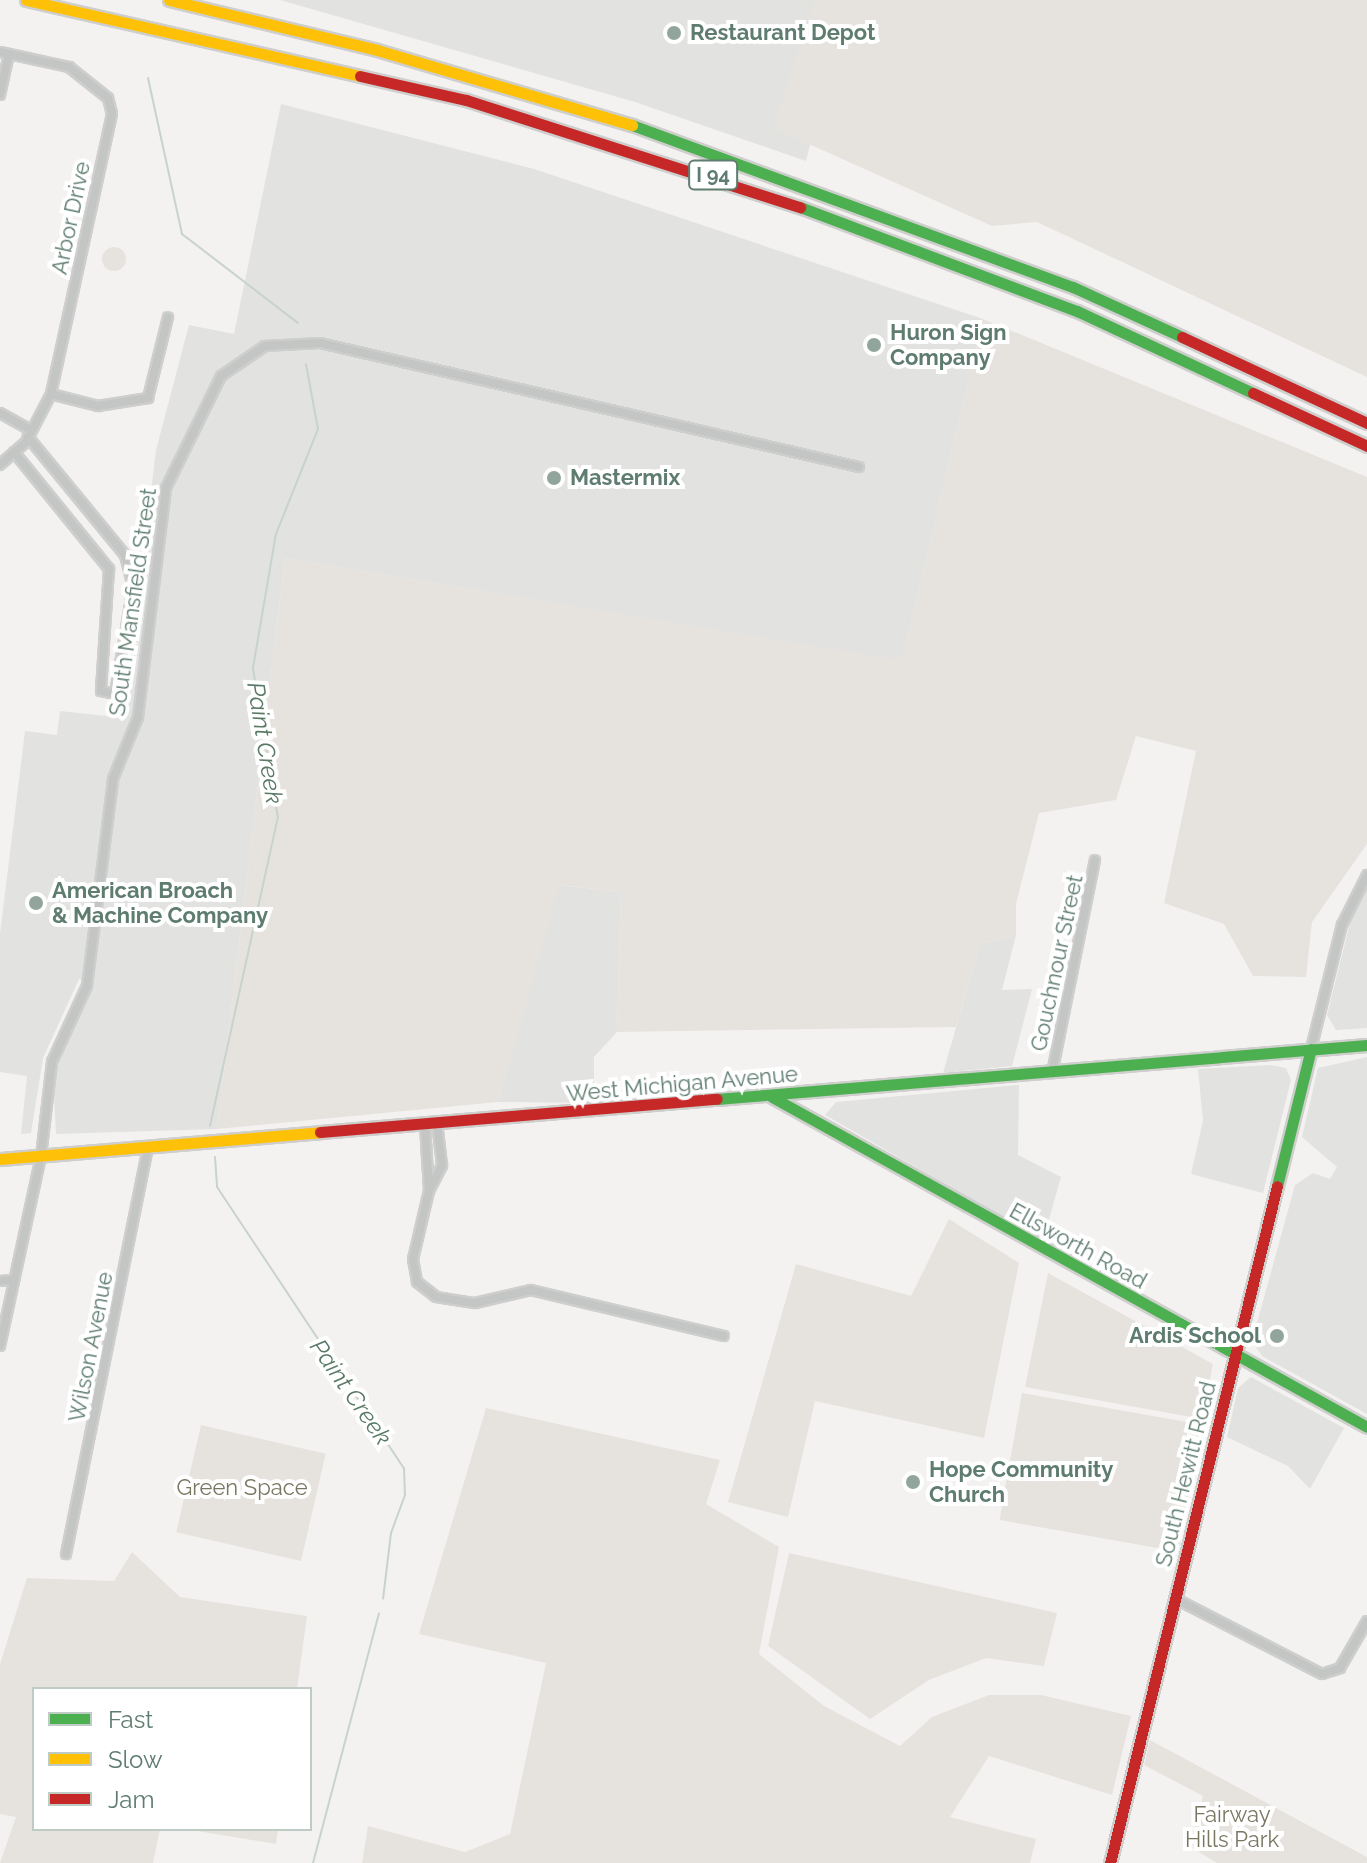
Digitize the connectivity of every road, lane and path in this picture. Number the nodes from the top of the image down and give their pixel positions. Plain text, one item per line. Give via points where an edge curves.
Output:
1 (26, 0) edge
2 (169, 0) edge
3 (5, 53) edge
4 (0, 95) edge
5 (168, 317) dead end
6 (51, 394) junction
7 (0, 413) edge
8 (1367, 423) edge
9 (30, 433) junction
10 (1367, 446) edge
11 (14, 452) junction
12 (0, 465) edge
13 (859, 467) dead end
14 (1095, 860) dead end
15 (1367, 875) edge
16 (1367, 1045) edge
17 (1311, 1049) junction
18 (1052, 1073) junction
19 (772, 1097) junction
20 (431, 1124) junction
21 (148, 1147) junction
22 (41, 1156) junction
23 (0, 1159) edge
24 (429, 1191) junction
25 (14, 1280) junction
26 (0, 1281) edge
27 (724, 1336) dead end
28 (0, 1346) edge
29 (1235, 1356) junction
30 (1367, 1427) edge
31 (66, 1554) dead end
32 (1176, 1599) junction
33 (1367, 1621) edge
34 (1110, 1863) edge

1 - 10 main road, I 94 via 466,100 730,181 1077,311
2 - 8 main road, I 94 via 377,50 694,143 1073,287
3 - 4 street
3 - 6 street, Arbor Drive via 69,67 108,98 112,114
5 - 6 street via 148,398 98,406
6 - 9 street, Arbor Drive
7 - 9 street
9 - 11 street, Arbor Drive
9 - 11 street via 125,555 133,587 115,694 101,691 109,569
11 - 12 street, Arbor Drive
13 - 22 street, South Mansfield Street via 320,343 291,341 241,358 209,391 166,488 138,717 113,779 87,986 52,1062
14 - 18 street, Gouchnour Street
15 - 17 street via 1347,910
16 - 17 main road, West Michigan Avenue
17 - 18 main road, West Michigan Avenue
17 - 29 main road, South Hewitt Road
18 - 19 main road, West Michigan Avenue
19 - 20 main road, West Michigan Avenue
19 - 29 main road, Ellsworth Road
20 - 21 main road, West Michigan Avenue
20 - 24 street
20 - 24 street via 442,1165
21 - 22 main road, West Michigan Avenue
21 - 31 street, Wilson Avenue
22 - 23 main road, West Michigan Avenue
22 - 25 street, South Mansfield Street
24 - 27 street via 413,1259 417,1282 436,1297 475,1303 543,1291
25 - 26 street
25 - 28 street, South Mansfield Street
29 - 30 main road, Ellsworth Road
29 - 32 main road, South Hewitt Road
32 - 33 street via 1322,1674 1340,1668
32 - 34 main road, South Hewitt Road

